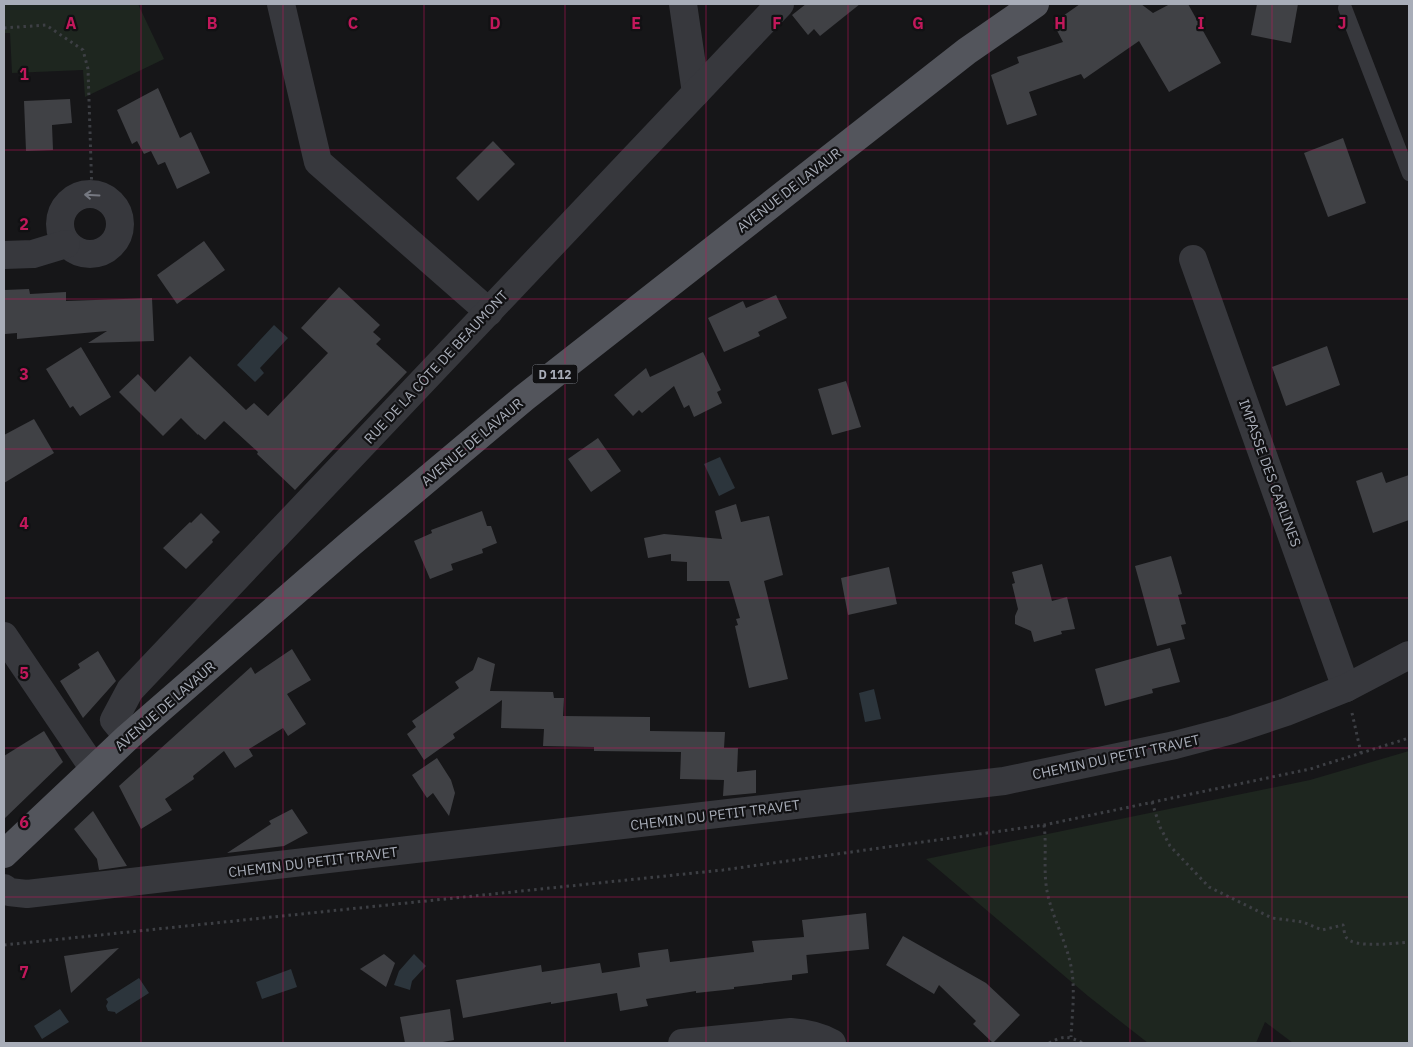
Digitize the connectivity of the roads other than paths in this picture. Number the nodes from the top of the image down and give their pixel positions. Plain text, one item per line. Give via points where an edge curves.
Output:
1 (281, 4) edge
2 (682, 4) edge
3 (780, 4) edge
4 (1036, 4) edge
5 (1345, 8) dead end
6 (696, 93) junction
7 (1409, 174) edge
8 (66, 244) junction
9 (4, 255) edge
10 (1193, 259) dead end
11 (489, 312) junction
12 (4, 636) edge
13 (1409, 655) edge
14 (1346, 688) junction
15 (128, 737) junction
16 (94, 769) junction
17 (4, 854) edge
18 (4, 888) edge
19 (682, 1043) edge
20 (832, 1043) edge

1 - 11 street via 318,162
2 - 6 street
3 - 6 street, RUE DE LA CÔTE DE BEAUMONT
4 - 15 main road, AVENUE DE LAVAUR / D 112 via 967,50 524,398
5 - 7 lane
6 - 11 street, RUE DE LA CÔTE DE BEAUMONT
8 -> 8 street via 74,251 93,255 111,246 120,229 120,218 110,201 92,194 72,199 61,215 60,230
8 - 9 street via 33,254
10 - 14 street, IMPASSE DES CARLINES
11 - 15 street, RUE DE LA CÔTE DE BEAUMONT via 130,690 114,720
12 - 16 street
13 - 14 street, CHEMIN DU PETIT TRAVET
14 - 18 street, CHEMIN DU PETIT TRAVET via 1232,730 1004,781 36,893 17,894
15 - 16 main road, AVENUE DE LAVAUR / D 112
16 - 17 main road, AVENUE DE LAVAUR / D 112
19 - 20 street via 791,1032 821,1037

